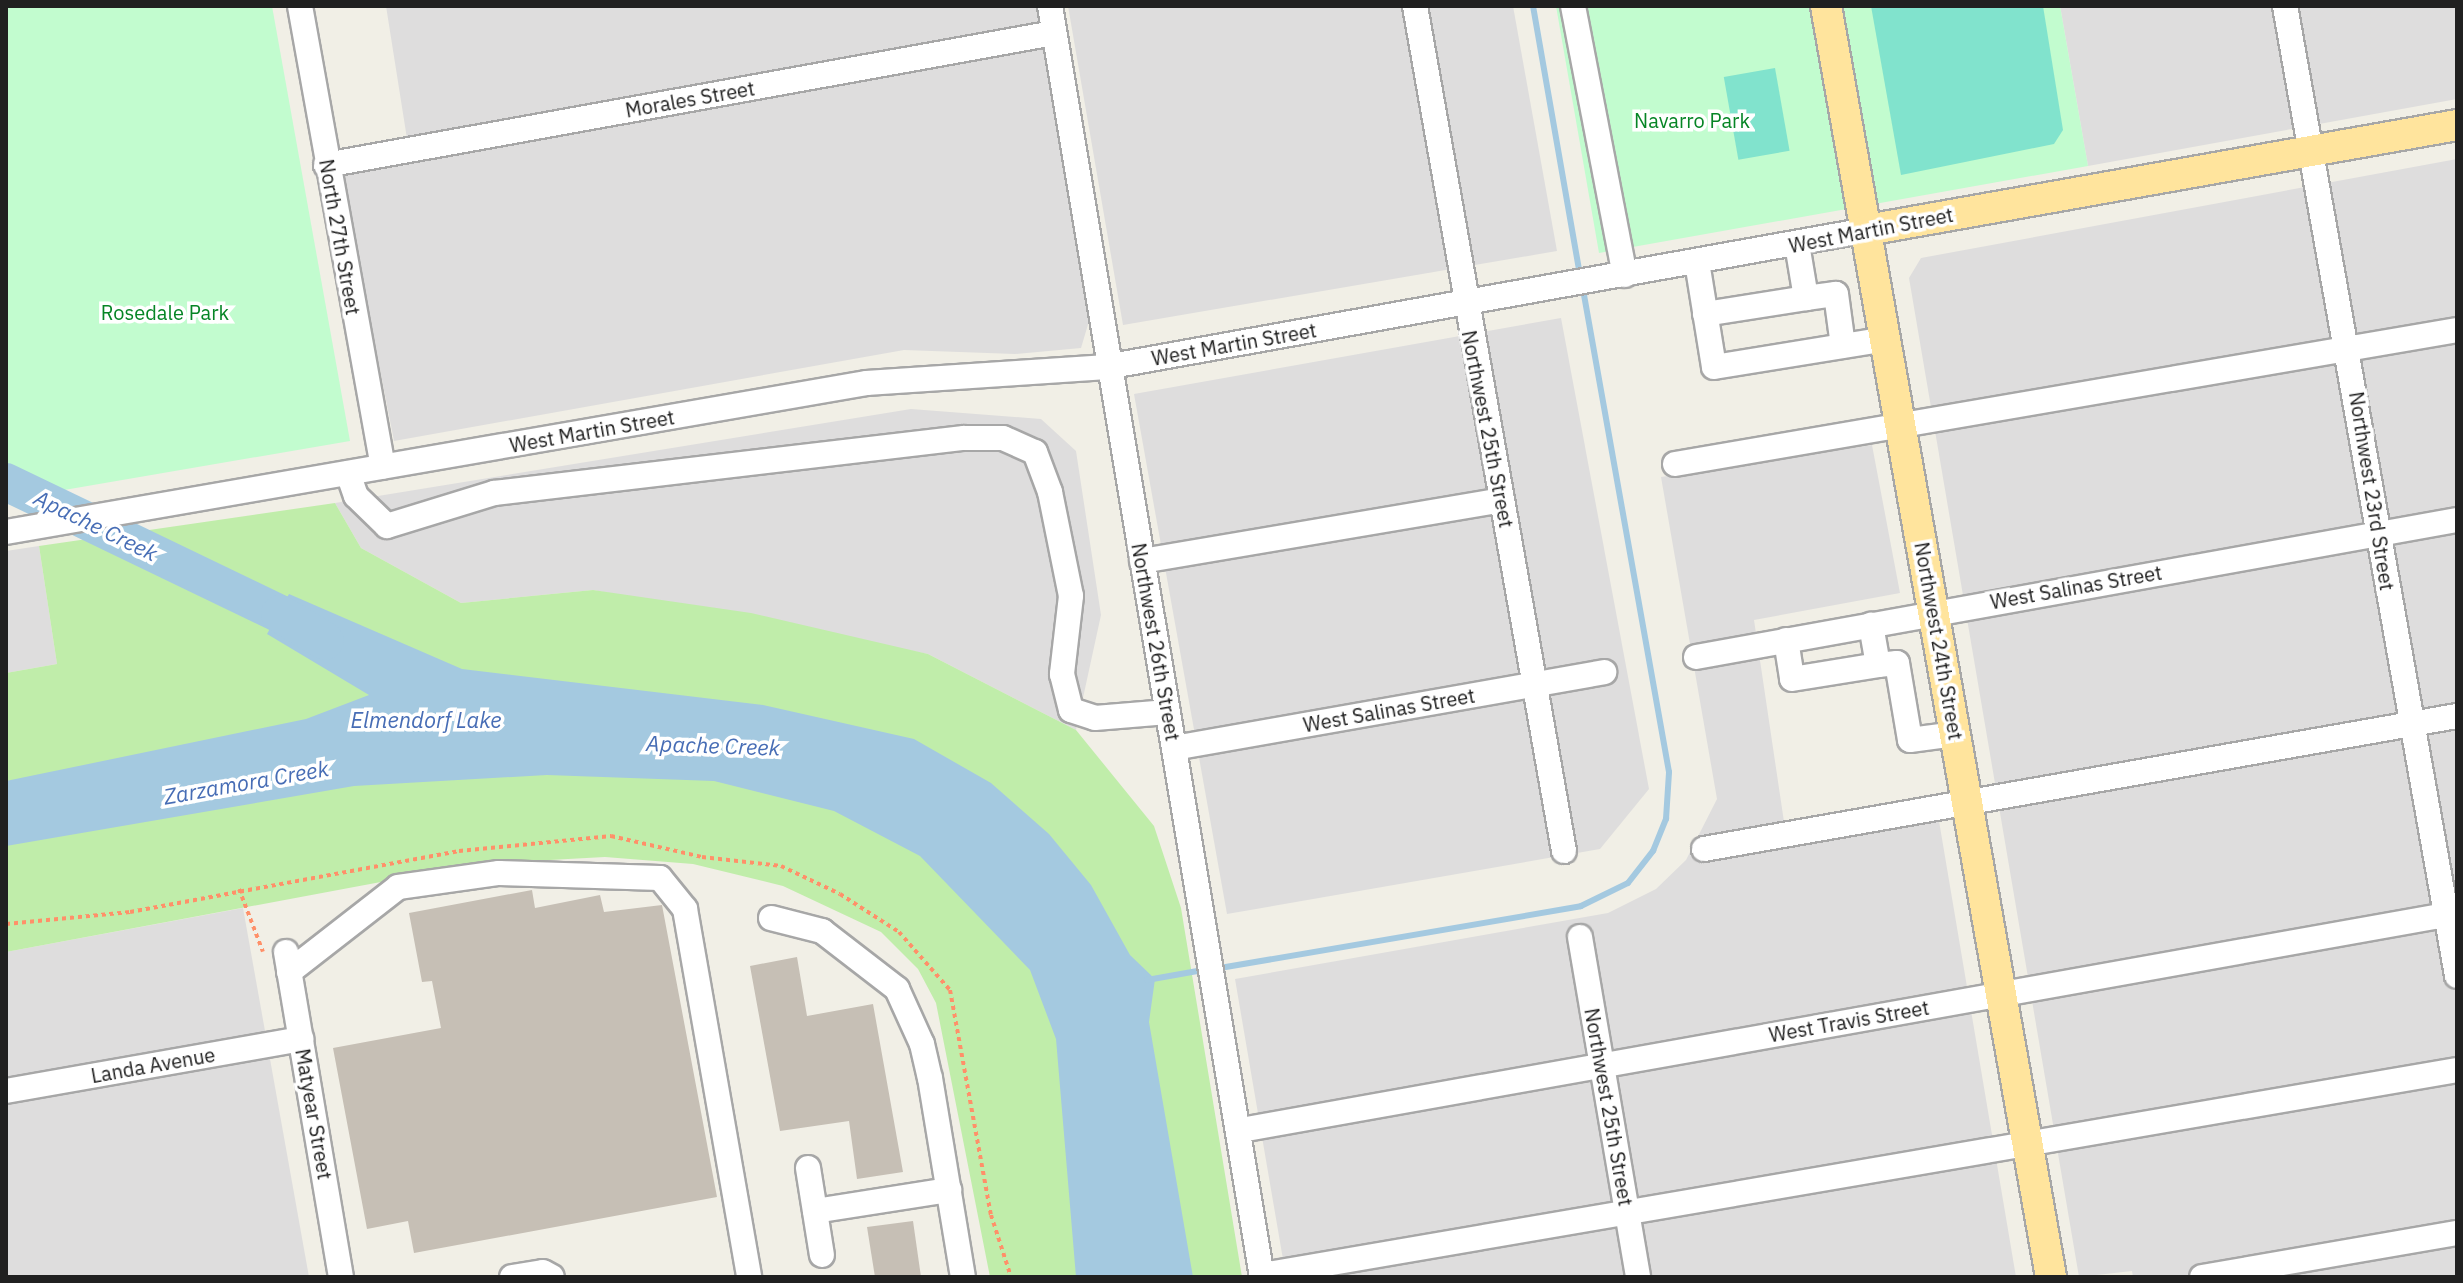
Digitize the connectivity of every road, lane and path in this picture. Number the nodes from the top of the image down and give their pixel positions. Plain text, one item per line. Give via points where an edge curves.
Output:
1 (300, 6) edge
2 (1050, 6) edge
3 (1415, 6) edge
4 (1573, 6) edge
5 (1826, 6) edge
6 (2285, 6) edge
7 (1054, 33) junction
8 (2457, 125) edge
9 (2313, 151) junction
10 (326, 165) junction
11 (1867, 230) junction
12 (1797, 244) junction
13 (1697, 262) junction
14 (1621, 275) junction
15 (1806, 298) junction
16 (1465, 302) junction
17 (1705, 314) junction
18 (2457, 330) edge
19 (1886, 339) junction
20 (1843, 346) junction
21 (2348, 350) junction
22 (1106, 367) junction
23 (1902, 427) junction
24 (1675, 464) dead end
25 (383, 467) junction
26 (348, 473) junction
27 (1502, 500) junction
28 (2457, 520) edge
29 (10, 531) edge
30 (2379, 534) junction
31 (1142, 561) junction
32 (1934, 613) junction
33 (1871, 625) junction
34 (1786, 640) junction
35 (1696, 657) dead end
36 (1878, 665) junction
37 (1604, 672) dead end
38 (1533, 685) junction
39 (1168, 712) junction
40 (2457, 716) edge
41 (2411, 725) junction
42 (1955, 734) junction
43 (1174, 748) junction
44 (1967, 802) junction
45 (1704, 849) dead end
46 (1564, 851) dead end
47 (239, 889) junction
48 (2452, 914) edge
49 (771, 918) dead end
50 (6, 924) edge
51 (1580, 937) dead end
52 (288, 962) junction
53 (2457, 976) edge
54 (2000, 993) junction
55 (301, 1039) junction
56 (1601, 1065) junction
57 (2457, 1070) edge
58 (6, 1091) edge
59 (1241, 1130) junction
60 (2027, 1145) junction
61 (808, 1168) dead end
62 (949, 1190) junction
63 (815, 1211) junction
64 (1627, 1212) junction
65 (2457, 1233) edge
66 (822, 1255) dead end
67 (1262, 1276) edge
68 (341, 1277) edge
69 (512, 1277) edge
70 (552, 1277) edge
71 (749, 1277) edge
72 (963, 1277) edge
73 (1011, 1277) edge
74 (1638, 1277) edge
75 (2051, 1277) edge
76 (2202, 1277) edge

1 - 10 street, North 27th Street
2 - 7 street, Northwest 26th Street
3 - 16 street, Northwest 25th Street
4 - 14 street
5 - 11 main road, Northwest 24th Street
6 - 9 street, Northwest 23rd Street
7 - 10 street, Morales Street
7 - 22 street, Northwest 26th Street
8 - 9 main road, West Martin Street
9 - 11 main road, West Martin Street
9 - 21 street, Northwest 23rd Street
10 - 25 street, North 27th Street
11 - 12 street, West Martin Street
11 - 19 main road, Northwest 24th Street
12 - 13 street, West Martin Street
12 - 15 street
13 - 14 street, West Martin Street
13 - 17 street
14 - 16 street, West Martin Street
15 - 17 street
15 - 20 street via 1836,294
16 - 22 street, West Martin Street
16 - 27 street, Northwest 25th Street
17 - 20 street via 1714,367
18 - 21 street
19 - 20 street
19 - 23 main road, Northwest 24th Street
21 - 23 street
21 - 30 street, Northwest 23rd Street
22 - 25 street, West Martin Street via 867,383
22 - 31 street, Northwest 26th Street
23 - 24 street
23 - 32 main road, Northwest 24th Street
25 - 26 street, West Martin Street
26 - 29 street, West Martin Street
26 - 39 street via 356,496 387,526 494,493 964,438 1003,438 1035,452 1050,492 1071,596 1062,674 1071,710 1095,718
27 - 31 street
27 - 38 street, Northwest 25th Street
28 - 30 street, West Salinas Street
30 - 32 street, West Salinas Street
30 - 41 street, Northwest 23rd Street
31 - 39 street, Northwest 26th Street
32 - 33 street, West Salinas Street
32 - 42 main road, Northwest 24th Street
33 - 34 street, West Salinas Street
33 - 36 street
34 - 35 street, West Salinas Street
34 - 36 street via 1792,679
36 - 42 street via 1897,663 1910,740
37 - 38 street, West Salinas Street
38 - 43 street, West Salinas Street
38 - 46 street, Northwest 25th Street
39 - 43 street, Northwest 26th Street
40 - 41 street
41 - 44 street
41 - 48 street, Northwest 23rd Street
42 - 44 main road, Northwest 24th Street
43 - 59 street, Northwest 26th Street
44 - 45 street
44 - 54 main road, Northwest 24th Street
47 - 50 path via 130,912
47 - 52 path via 265,955
47 - 73 path via 459,851 611,836 702,857 781,866 840,894 899,932 950,990 991,1215
48 - 53 street, Northwest 23rd Street
48 - 54 street, West Travis Street
49 - 62 street via 822,931 897,989 922,1044
51 - 56 street, Northwest 25th Street
52 - 55 street, Matyear Street
52 - 71 street via 398,887 499,873 660,878 685,909
54 - 56 street, West Travis Street
54 - 60 main road, Northwest 24th Street
55 - 58 street, Landa Avenue
55 - 68 street, Matyear Street
56 - 59 street, West Travis Street
56 - 64 street, Northwest 25th Street
57 - 60 street
59 - 67 street, Northwest 26th Street
60 - 64 street
60 - 75 main road, Northwest 24th Street
61 - 63 street
62 - 63 street
62 - 72 street
63 - 66 street
64 - 67 street
64 - 74 street, Northwest 25th Street
65 - 76 street
69 - 70 street via 543,1272

